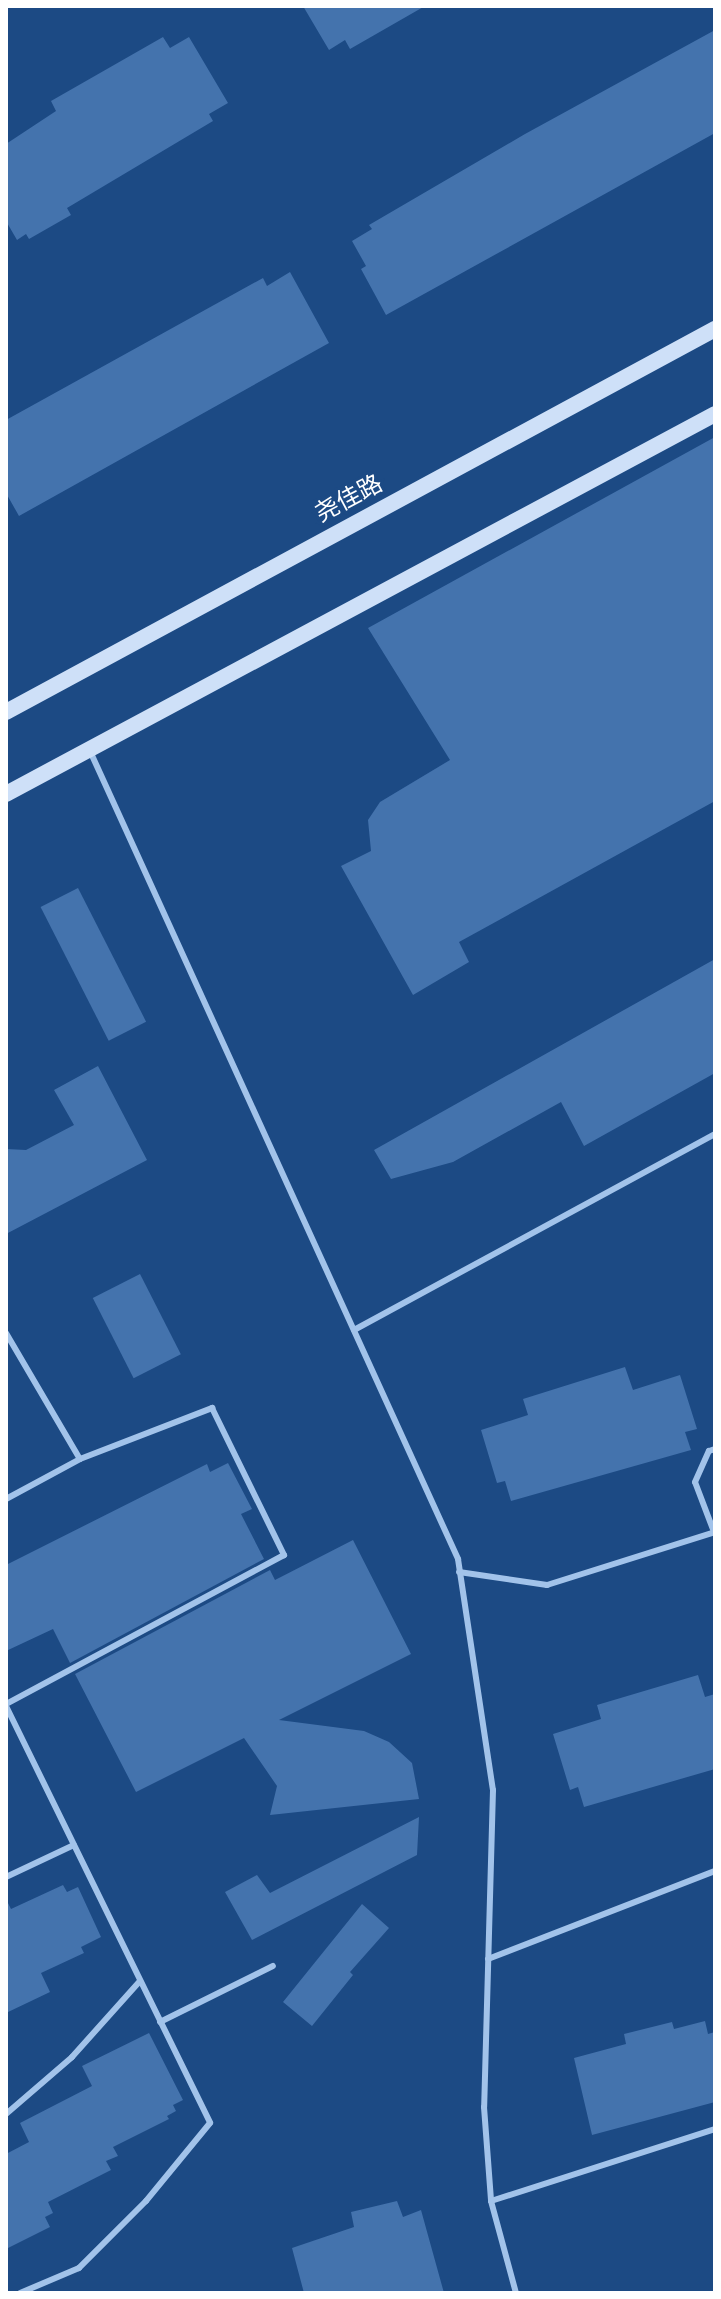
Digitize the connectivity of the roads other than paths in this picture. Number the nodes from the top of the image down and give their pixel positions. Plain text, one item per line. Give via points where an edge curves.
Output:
1 (715, 329) edge
2 (715, 414) edge
3 (6, 712) edge
4 (89, 749) junction
5 (6, 794) edge
6 (715, 1134) edge
7 (354, 1330) junction
8 (6, 1333) edge
9 (715, 1449) edge
10 (80, 1459) junction
11 (6, 1499) edge
12 (715, 1532) edge
13 (459, 1572) junction
14 (6, 1705) edge
15 (74, 1845) junction
16 (715, 1871) edge
17 (6, 1877) edge
18 (488, 1959) junction
19 (273, 1966) dead end
20 (140, 1981) junction
21 (160, 2022) junction
22 (6, 2114) edge
23 (715, 2129) edge
24 (491, 2201) junction
25 (20, 2293) edge
26 (516, 2293) edge

1 - 3 main road, 尧佳路
2 - 4 main road
4 - 5 main road
4 - 7 lane
6 - 7 lane
7 - 13 lane via 458,1559
8 - 10 lane
9 - 12 lane via 709,1451 695,1482
10 - 11 lane
10 - 14 lane via 212,1408 284,1555
12 - 13 lane via 547,1585
13 - 18 lane via 493,1790
14 - 15 lane
15 - 17 lane
15 - 20 lane
16 - 18 lane
18 - 24 lane via 484,2107
19 - 21 lane
20 - 21 lane
20 - 22 lane via 72,2057
21 - 25 lane via 210,2123 146,2201 79,2268
23 - 24 lane
24 - 26 lane

